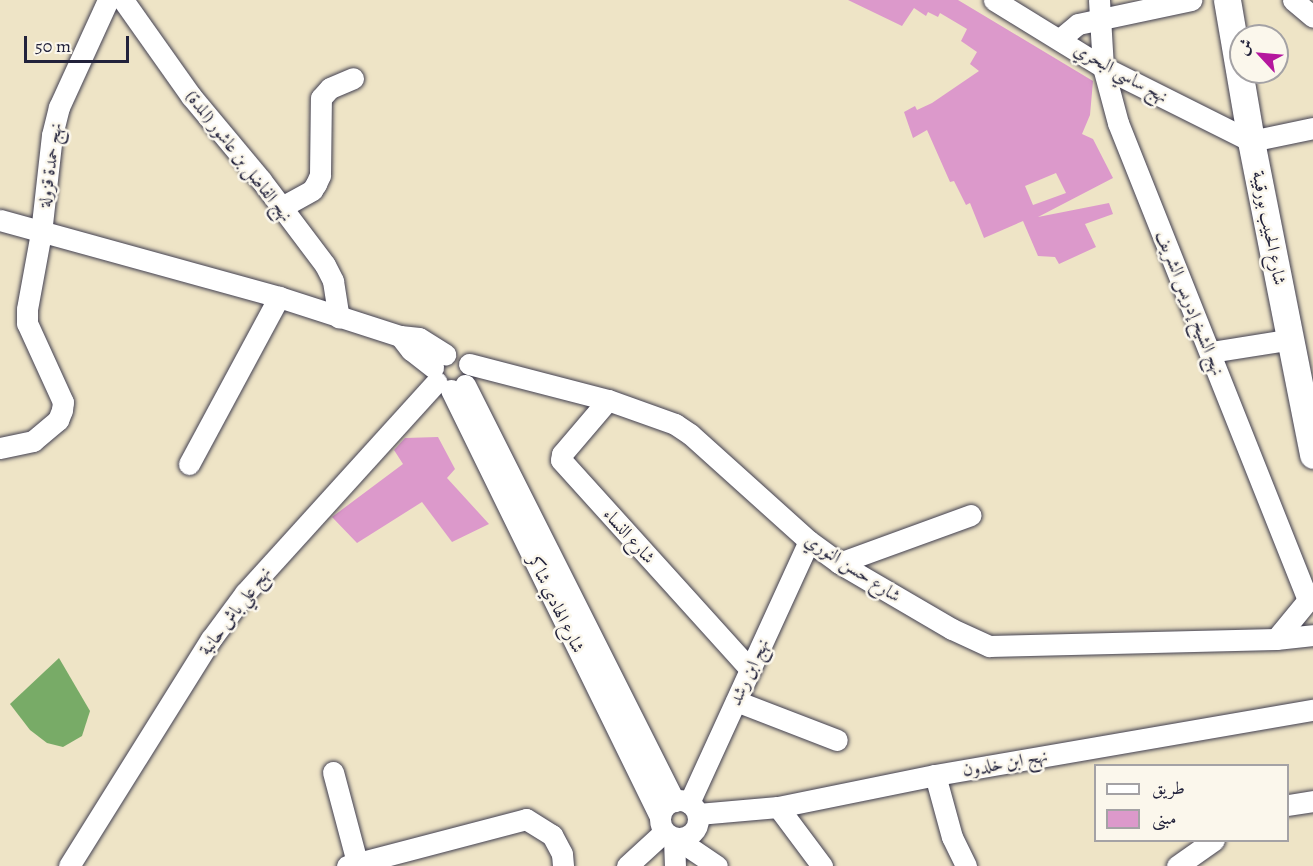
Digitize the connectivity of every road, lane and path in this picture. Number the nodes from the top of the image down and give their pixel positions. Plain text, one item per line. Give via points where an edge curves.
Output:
1 (108, 0) edge
2 (123, 0) edge
3 (994, 0) edge
4 (1191, 0) edge
5 (1227, 0) edge
6 (1293, 0) edge
7 (1101, 9) edge
8 (1313, 17) edge
9 (1060, 39) junction
10 (1103, 67) junction
11 (352, 78) dead end
12 (1313, 128) edge
13 (1251, 141) junction
14 (280, 208) junction
15 (0, 220) edge
16 (41, 233) junction
17 (279, 297) junction
18 (339, 318) junction
19 (1302, 338) edge
20 (1210, 352) junction
21 (450, 374) junction
22 (608, 400) junction
23 (0, 448) edge
24 (1313, 455) edge
25 (189, 464) dead end
26 (971, 515) dead end
27 (809, 542) junction
28 (839, 563) junction
29 (1310, 597) edge
30 (1313, 635) edge
31 (1276, 639) junction
32 (750, 669) junction
33 (736, 701) junction
34 (1313, 710) edge
35 (837, 740) dead end
36 (333, 772) dead end
37 (935, 775) junction
38 (1313, 801) edge
39 (1289, 805) edge
40 (778, 807) junction
41 (690, 810) junction
42 (669, 831) junction
43 (1211, 842) edge
44 (715, 863) edge
45 (354, 865) edge
46 (69, 866) edge
47 (562, 866) edge
48 (627, 866) edge
49 (675, 866) edge
50 (822, 866) edge
51 (966, 866) edge
52 (1177, 866) edge

1 - 16 street, نهج حمدة قزولة via 59,107 47,160
2 - 14 street, نهج الفاضل بن عاشور (المدة) via 191,96
3 - 9 street, نهج ساسي البحري
4 - 7 street
5 - 13 main road, شارع الحبيب بورقيبة
6 - 8 street
7 - 9 street
7 - 10 street, نهج الشيخ إدريس الشريف
9 - 10 street, نهج ساسي البحري
10 - 13 street, نهج ساسي البحري
10 - 20 street, نهج الشيخ إدريس الشريف via 1118,123
11 - 14 street via 330,88 321,98 320,175 316,184
12 - 13 street
13 - 19 main road, شارع الحبيب بورقيبة
14 - 18 street, نهج الفاضل بن عاشور (المدة) via 325,265 333,281
15 - 16 street, شارع حسن النوري
16 - 17 street, شارع حسن النوري
16 - 23 street, نهج حمدة قزولة via 29,288 27,323 63,402 62,410 58,420 33,441
17 - 18 street, شارع حسن النوري
17 - 25 street
18 - 21 street, شارع حسن النوري via 419,339
19 - 20 street
19 - 24 main road, شارع الحبيب بورقيبة
20 - 29 street, نهج الشيخ إدريس الشريف via 1258,479
21 - 22 street, شارع حسن النوري
21 - 41 street, شارع الهادي شاكر
21 - 42 street, شارع الهادي شاكر
21 - 46 street, نهج علي باش حانبة via 245,593 211,639
22 - 27 street, شارع حسن النوري via 657,417 690,434
22 - 32 street, شارع النساء via 561,460
26 - 28 street
27 - 28 street, شارع حسن النوري
27 - 32 street, نهج ابن رشد
28 - 31 street, شارع حسن النوري via 952,629 989,646
29 - 31 street
30 - 31 street, شارع حسن النوري
32 - 33 street, نهج ابن رشد
33 - 35 street
33 - 41 street, نهج ابن رشد
34 - 37 street, نهج ابن خلدون
36 - 45 street
37 - 40 street, نهج ابن خلدون
37 - 51 street via 952,837
38 - 39 street
40 - 41 street, نهج ابن خلدون
40 - 50 street
41 - 42 street via 691,835
41 - 42 street via 662,810
41 - 44 street, شارع الهادي شاكر
42 - 44 street
42 - 48 street
42 - 49 street
43 - 52 street
45 - 47 street via 526,819 552,835 562,854

